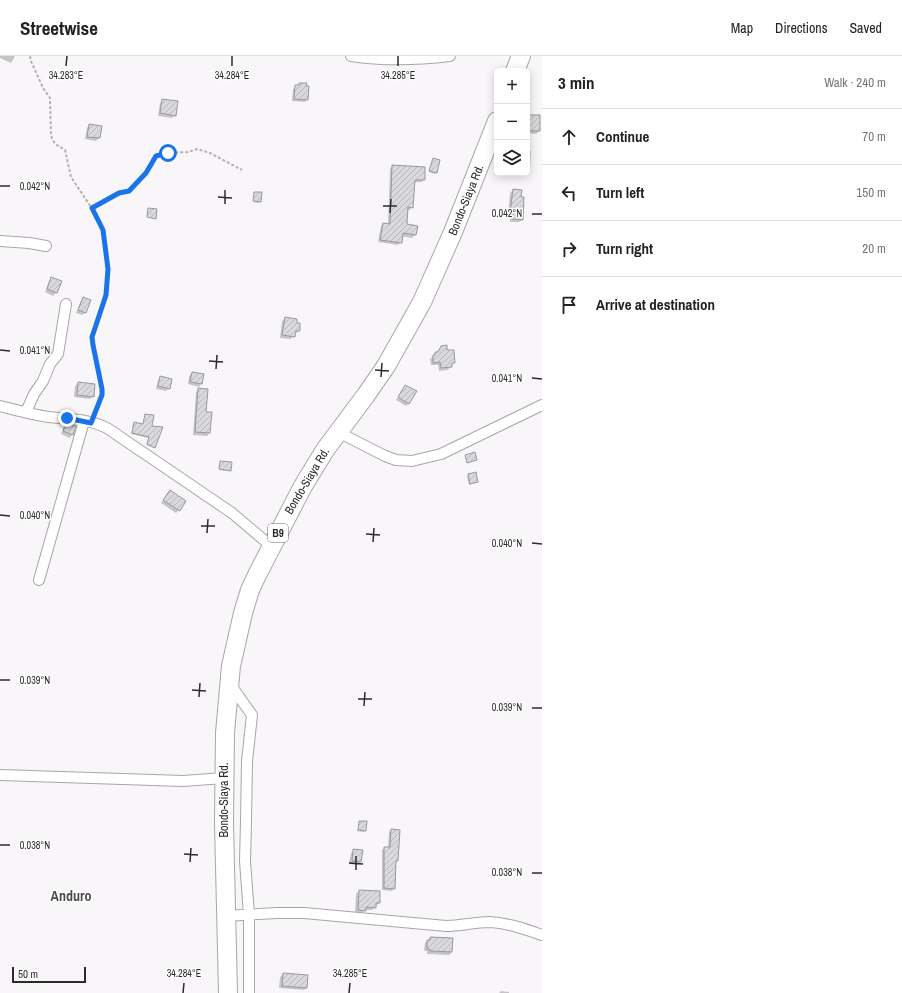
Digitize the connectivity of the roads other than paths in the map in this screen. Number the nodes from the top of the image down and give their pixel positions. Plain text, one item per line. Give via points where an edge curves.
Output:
1 (351, 56) edge
2 (450, 56) edge
3 (521, 56) edge
4 (516, 68) edge
5 (494, 129) edge
6 (0, 241) edge
7 (46, 246) dead end
8 (66, 304) dead end
9 (542, 404) edge
10 (0, 406) edge
11 (26, 412) junction
12 (87, 422) junction
13 (338, 432) junction
14 (271, 546) junction
15 (39, 580) dead end
16 (229, 684) junction
17 (0, 775) edge
18 (224, 778) junction
19 (249, 915) junction
20 (225, 916) junction
21 (542, 935) edge
22 (228, 993) edge
23 (249, 993) edge

1 - 2 street via 395,60
3 - 4 highway
5 - 13 highway, Bondo-Siaya Rd. / B9 via 422,302 386,366
6 - 7 street
8 - 11 street via 58,354 50,364
9 - 13 street via 448,451 412,461 385,456
10 - 11 street
11 - 12 street
12 - 14 street via 107,428 180,477 232,513
12 - 15 street
13 - 14 highway, Bondo-Siaya Rd. / B9 via 309,475
14 - 16 highway, Bondo-Siaya Rd. / B9 via 250,590 235,647
16 - 18 highway, Bondo-Siaya Rd. / B9
16 - 19 street via 252,715 246,793
17 - 18 street via 183,781
18 - 20 highway, Bondo-Siaya Rd. / B9
19 - 20 street
19 - 21 street via 304,913 446,926 491,922 519,927
19 - 23 street
20 - 22 highway, Bondo-Siaya Rd. / B9

